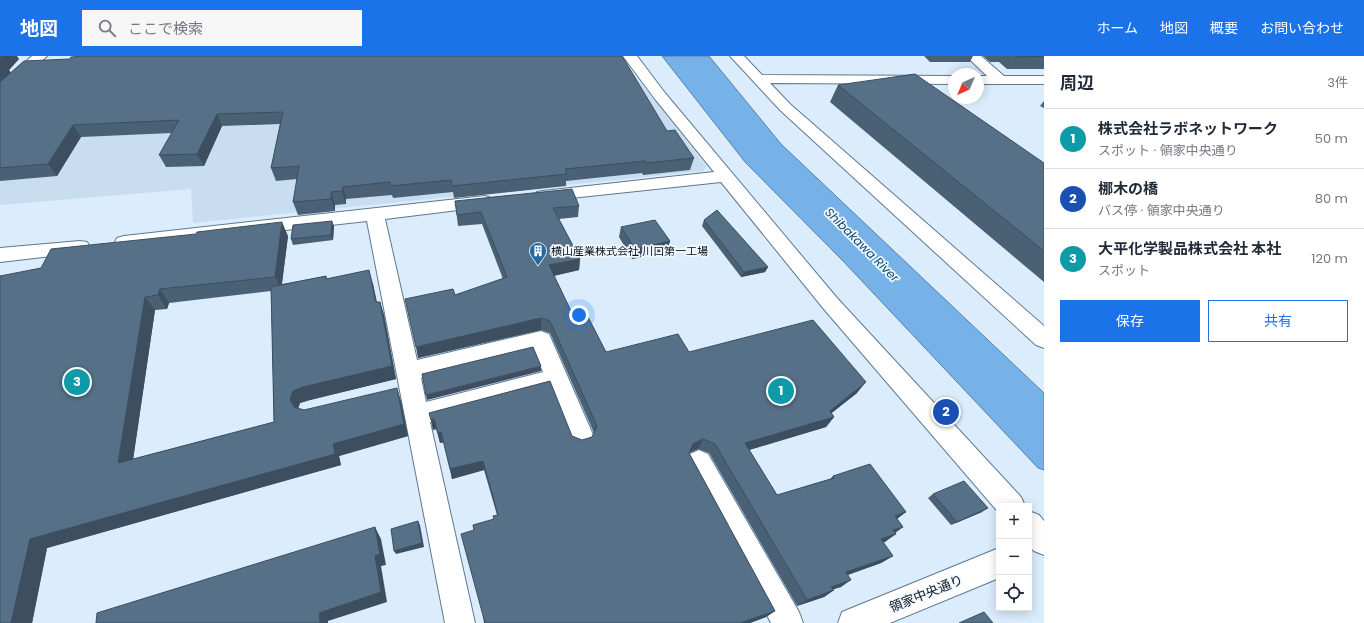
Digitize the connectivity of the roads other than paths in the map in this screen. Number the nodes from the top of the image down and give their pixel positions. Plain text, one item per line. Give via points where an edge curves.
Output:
1 (40, 56) edge
2 (630, 56) edge
3 (737, 56) edge
4 (973, 56) edge
5 (758, 79) junction
6 (948, 80) edge
7 (984, 80) edge
8 (1000, 80) junction
9 (1044, 80) edge
10 (0, 92) edge
11 (725, 176) junction
12 (523, 198) edge
13 (499, 200) edge
14 (375, 214) junction
15 (0, 255) edge
16 (1044, 339) edge
17 (557, 378) junction
18 (409, 380) junction
19 (388, 393) edge
20 (417, 415) junction
21 (581, 437) dead end
22 (699, 462) dead end
23 (1008, 503) edge
24 (1032, 528) edge
25 (1044, 542) edge
26 (1032, 548) edge
27 (996, 564) edge
28 (460, 623) edge
29 (788, 623) edge
30 (853, 623) edge

1 - 10 street
2 - 11 street
3 - 5 street
4 - 8 street
5 - 6 street
5 - 16 street via 785,107
7 - 8 street
8 - 9 street
11 - 12 street
11 - 23 street via 830,303
13 - 14 street
14 - 15 street
14 - 18 street
17 - 18 street via 541,340
17 - 20 street
17 - 21 street
18 - 19 street
18 - 20 street
20 - 28 street
22 - 29 street
24 - 25 street
25 - 26 street
27 - 30 street, 領家中央通り

